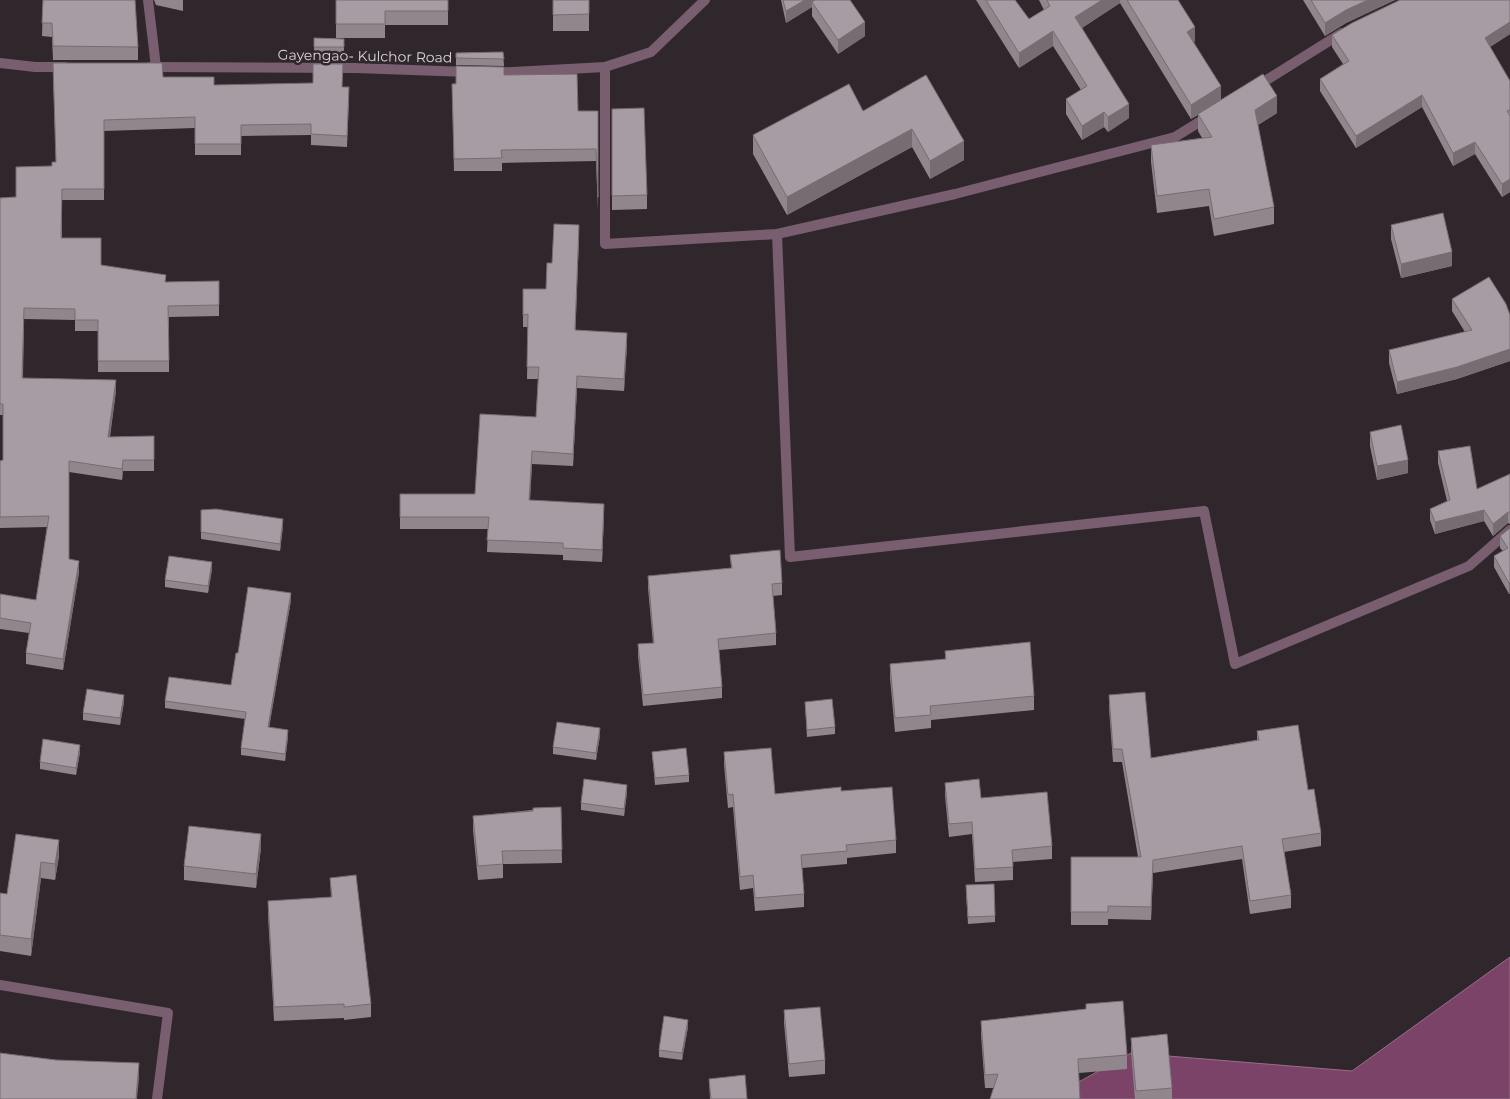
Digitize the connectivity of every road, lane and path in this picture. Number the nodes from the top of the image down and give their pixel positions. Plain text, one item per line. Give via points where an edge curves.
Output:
1 (148, 0) edge
2 (705, 0) edge
3 (1349, 29) edge
4 (0, 63) edge
5 (156, 66) junction
6 (72, 67) edge
7 (137, 67) edge
8 (605, 68) junction
9 (1247, 92) edge
10 (1215, 112) edge
11 (777, 234) junction
12 (1510, 530) edge
13 (0, 985) edge
14 (157, 1099) edge

1 - 5 street
2 - 8 street, Gayengao- Kulchor Road via 651,52
3 - 9 street
4 - 6 street
5 - 7 street, Gayengao- Kulchor Road
5 - 8 street, Gayengao- Kulchor Road via 502,73
8 - 11 street via 605,244
10 - 11 street via 1175,137 955,194
11 - 12 street via 790,557 1204,511 1235,664 1468,566
13 - 14 street via 168,1013

